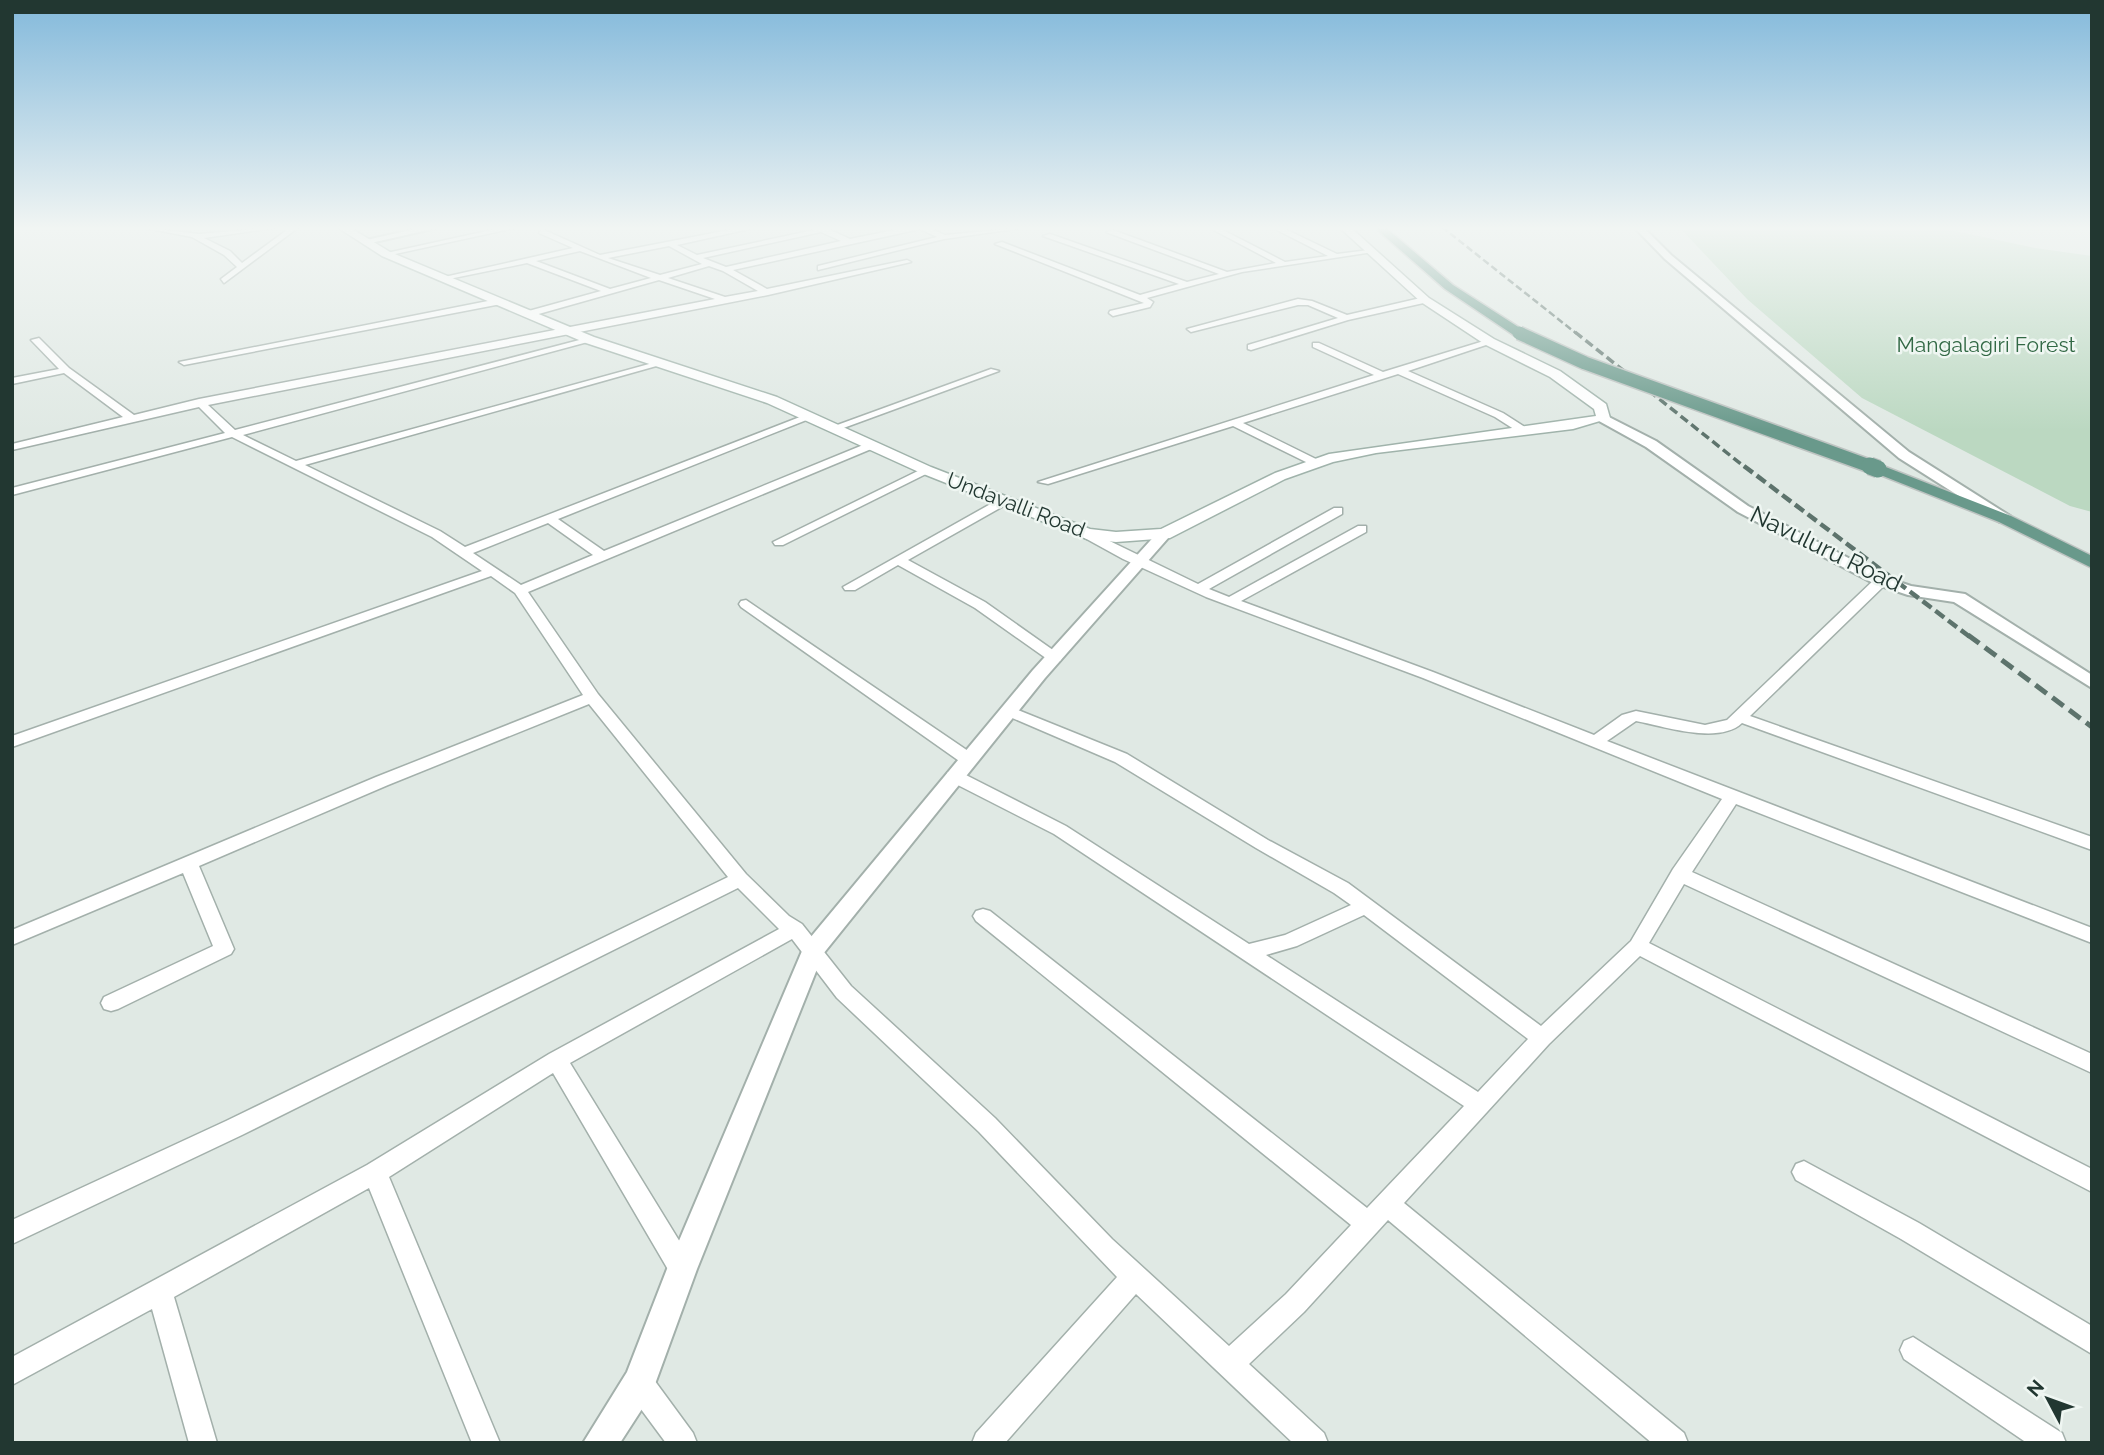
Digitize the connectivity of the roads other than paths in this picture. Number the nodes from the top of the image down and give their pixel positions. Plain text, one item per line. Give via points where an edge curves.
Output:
1 (482, 295) edge
2 (594, 295) edge
3 (710, 295) edge
4 (756, 295) edge
5 (1132, 295) edge
6 (1146, 295) edge
7 (1419, 295) edge
8 (1461, 295) edge
9 (1713, 295) edge
10 (1143, 299) junction
11 (725, 300) junction
12 (1425, 300) junction
13 (498, 302) junction
14 (1113, 313) dead end
15 (528, 314) junction
16 (1346, 318) junction
17 (1191, 329) dead end
18 (568, 331) junction
19 (36, 340) dead end
20 (590, 340) junction
21 (1490, 342) junction
22 (1316, 345) dead end
23 (1251, 347) dead end
24 (184, 362) dead end
25 (657, 363) junction
26 (66, 370) junction
27 (994, 371) dead end
28 (1402, 372) junction
29 (1385, 377) junction
30 (12, 381) edge
31 (199, 402) junction
32 (809, 417) junction
33 (131, 418) junction
34 (1603, 418) junction
35 (1235, 423) junction
36 (834, 428) junction
37 (1524, 431) junction
38 (233, 434) junction
39 (872, 445) junction
40 (12, 447) edge
41 (1904, 455) junction
42 (1316, 463) junction
43 (293, 465) junction
44 (926, 470) junction
45 (1895, 475) junction
46 (1044, 482) dead end
47 (12, 492) edge
48 (1003, 501) junction
49 (1338, 511) dead end
50 (550, 519) junction
51 (2005, 519) junction
52 (1362, 529) dead end
53 (1087, 534) junction
54 (1164, 534) junction
55 (779, 542) dead end
56 (464, 552) junction
57 (600, 554) junction
58 (900, 561) junction
59 (2092, 563) edge
60 (1138, 564) junction
61 (491, 572) junction
62 (1881, 581) junction
63 (850, 587) dead end
64 (1200, 588) junction
65 (520, 590) junction
66 (1231, 601) junction
67 (746, 604) dead end
68 (1055, 658) junction
69 (2092, 683) edge
70 (592, 697) junction
71 (1008, 711) junction
72 (1739, 717) junction
73 (12, 742) edge
74 (1594, 743) junction
75 (961, 768) junction
76 (1733, 796) junction
77 (2092, 844) edge
78 (188, 862) junction
79 (1679, 874) junction
80 (740, 879) junction
81 (1366, 906) junction
82 (983, 916) dead end
83 (795, 929) junction
84 (2092, 936) edge
85 (12, 938) edge
86 (1638, 946) junction
87 (813, 950) junction
88 (1246, 952) junction
89 (111, 1003) dead end
90 (1542, 1038) junction
91 (558, 1060) junction
92 (2092, 1065) edge
93 (1480, 1105) junction
94 (1804, 1172) dead end
95 (375, 1173) junction
96 (2092, 1181) edge
97 (1386, 1203) junction
98 (1367, 1223) junction
99 (12, 1232) edge
100 (682, 1269) junction
101 (1135, 1276) junction
102 (159, 1290) junction
103 (2092, 1341) edge
104 (1913, 1350) dead end
105 (1230, 1364) junction
106 (12, 1372) edge
107 (639, 1383) junction
108 (203, 1443) edge
109 (486, 1443) edge
110 (600, 1443) edge
111 (683, 1443) edge
112 (986, 1443) edge
113 (1314, 1443) edge
114 (1674, 1443) edge
115 (2052, 1443) edge

1 - 13 main road, Undavalli Road
2 - 15 street
3 - 11 street
4 - 11 street
5 - 10 street
6 - 10 street
7 - 12 main road
8 - 45 main road, bridge via 1519,333 1586,363
9 - 41 street
10 - 14 street via 1149,304
11 - 18 street
12 - 16 street
12 - 21 main road
13 - 15 main road, Undavalli Road
13 - 24 street
15 - 18 main road, Undavalli Road
16 - 17 street via 1298,302
16 - 23 street
18 - 20 main road, Undavalli Road
18 - 31 street
19 - 26 street
20 - 25 main road, Undavalli Road
20 - 38 street
21 - 28 street
21 - 34 main road via 1555,374 1601,407
22 - 29 street
25 - 32 main road, Undavalli Road via 733,386
25 - 43 street
26 - 30 street
26 - 33 street
27 - 36 street
28 - 29 street
28 - 37 street via 1499,415
29 - 35 street
31 - 33 street
31 - 38 street
32 - 36 main road, Undavalli Road
32 - 50 street
33 - 40 street
34 - 37 main road, Undavalli Road
34 - 62 street, Navuluru Road via 1651,444 1744,509
35 - 42 street
35 - 46 street
36 - 39 main road, Undavalli Road
37 - 42 main road, Undavalli Road via 1376,449
38 - 43 street
38 - 47 street
39 - 44 main road, Undavalli Road
39 - 57 street
41 - 45 street via 1912,473
41 - 51 street
42 - 54 main road, Undavalli Road
43 - 56 street
44 - 48 main road, Undavalli Road
44 - 55 street
45 - 51 main road
48 - 53 main road, Undavalli Road
48 - 58 street
49 - 64 street
50 - 56 street
50 - 57 street
51 - 59 main road
52 - 66 street
53 - 54 main road, Undavalli Road
53 - 60 street
54 - 60 street
56 - 61 street
57 - 65 street
58 - 63 street
58 - 68 street via 1012,623
60 - 64 street
60 - 68 street
61 - 65 street
61 - 73 street
62 - 69 street, Navuluru Road via 1959,598
62 - 72 street
64 - 66 street
65 - 70 street
66 - 74 street
67 - 75 street
68 - 71 street
70 - 78 street
70 - 80 street
71 - 75 street
71 - 81 street via 1121,758
72 - 74 street via 1732,724 1705,730 1636,716
72 - 77 street
74 - 76 street
75 - 87 street
75 - 88 street
76 - 79 street
76 - 84 street
78 - 85 street
78 - 89 street via 224,949
79 - 86 street
79 - 92 street
80 - 83 street
80 - 99 street
81 - 88 street via 1290,941
81 - 90 street
82 - 98 street
83 - 87 street
83 - 91 street
86 - 90 street
86 - 96 street
87 - 100 street
87 - 101 street via 844,992 987,1125
88 - 93 street
90 - 93 street
91 - 95 street
91 - 100 street
93 - 97 street
94 - 103 street
95 - 102 street
95 - 109 street
97 - 98 street
97 - 114 street
98 - 105 street via 1296,1303
100 - 107 street
101 - 105 street
101 - 112 street
102 - 106 street
102 - 108 street
104 - 115 street
105 - 113 street
107 - 110 street
107 - 111 street

